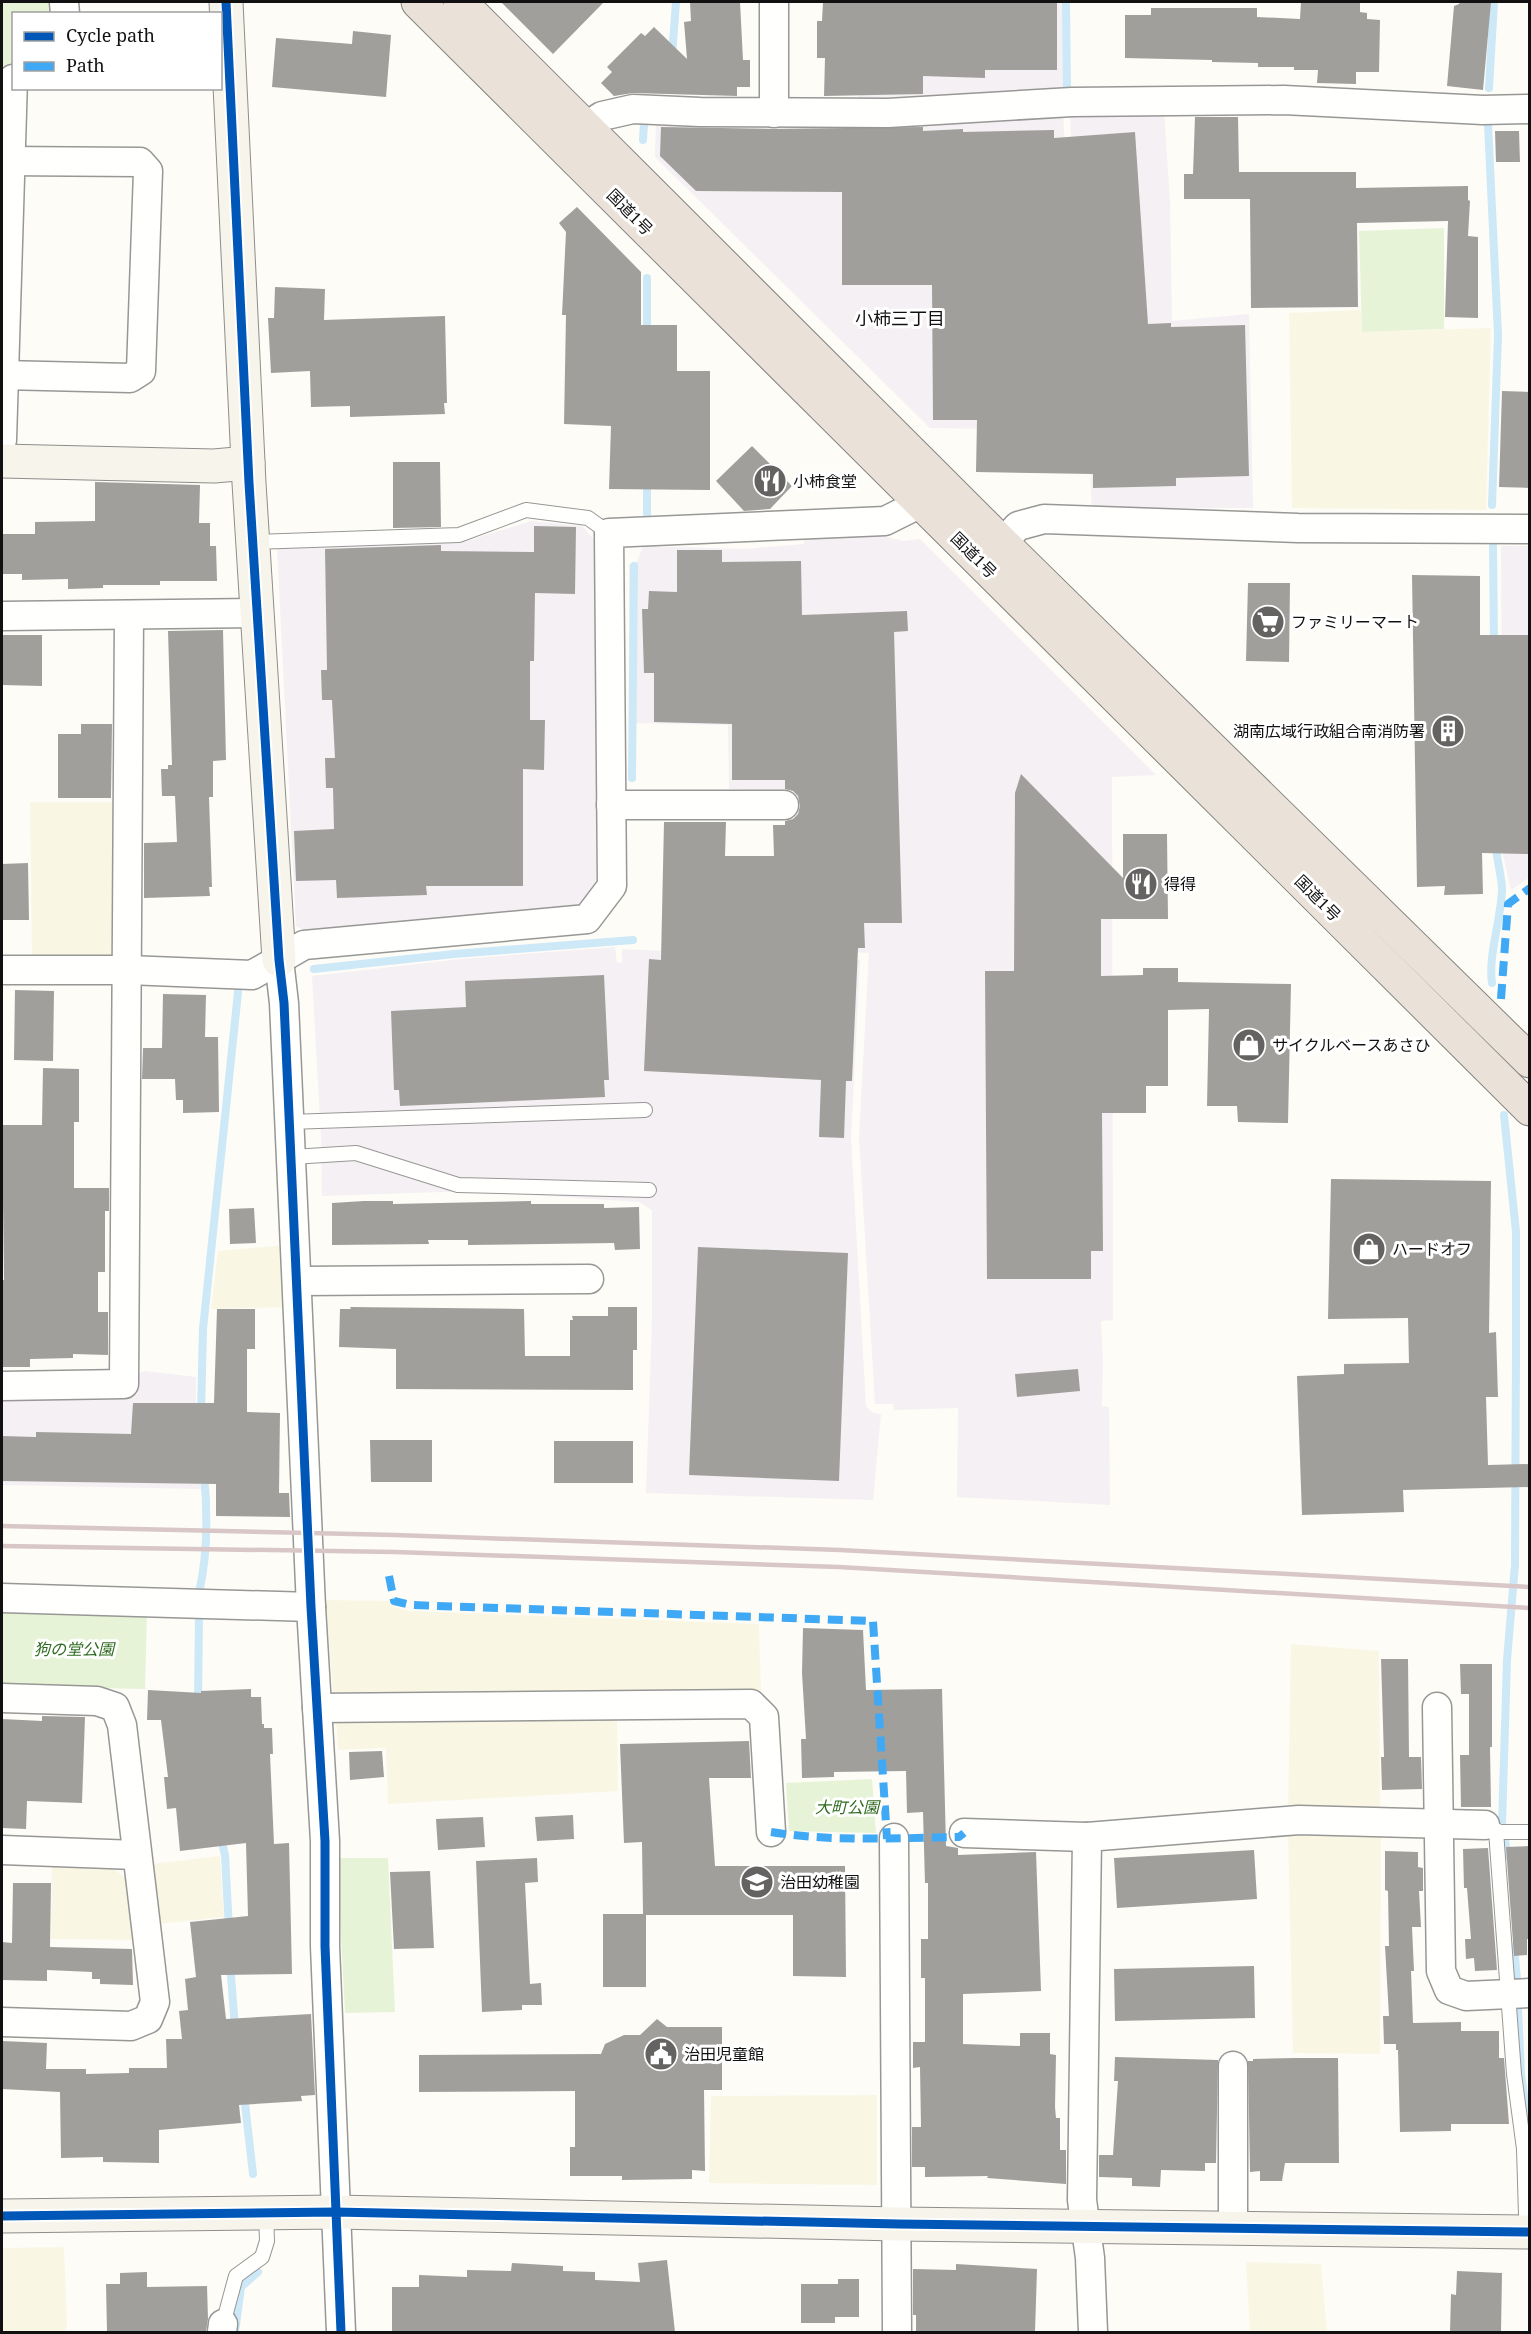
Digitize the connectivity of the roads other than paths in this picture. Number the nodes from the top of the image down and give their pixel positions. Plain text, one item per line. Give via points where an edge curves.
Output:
1 (226, 2) edge
2 (418, 2) edge
3 (460, 2) edge
4 (774, 2) edge
5 (225, 85) edge
6 (12, 90) edge
7 (1530, 109) edge
8 (774, 112) junction
9 (586, 126) junction
10 (6, 161) edge
11 (3, 375) edge
12 (2, 440) edge
13 (2, 461) edge
14 (248, 464) junction
15 (921, 503) junction
16 (1530, 529) edge
17 (609, 533) junction
18 (253, 542) junction
19 (1002, 543) junction
20 (257, 613) junction
21 (2, 616) edge
22 (129, 616) junction
23 (611, 806) junction
24 (784, 806) dead end
25 (279, 960) junction
26 (2, 970) edge
27 (128, 970) junction
28 (1530, 1061) edge
29 (1530, 1108) edge
30 (645, 1110) dead end
31 (290, 1122) junction
32 (291, 1157) junction
33 (649, 1190) dead end
34 (589, 1279) dead end
35 (298, 1281) junction
36 (2, 1386) edge
37 (2, 1598) edge
38 (311, 1608) junction
39 (2, 1698) edge
40 (1437, 1707) dead end
41 (317, 1708) junction
42 (1438, 1825) junction
43 (1490, 1828) junction
44 (771, 1832) dead end
45 (1530, 1832) edge
46 (964, 1833) dead end
47 (1087, 1837) junction
48 (894, 1838) dead end
49 (2, 1850) edge
50 (136, 1855) junction
51 (1519, 1994) edge
52 (2, 2022) edge
53 (1233, 2066) dead end
54 (335, 2212) junction
55 (266, 2214) junction
56 (2, 2216) edge
57 (898, 2224) junction
58 (1085, 2225) junction
59 (1233, 2226) junction
60 (1530, 2231) edge
61 (223, 2328) edge
62 (341, 2332) edge
63 (897, 2332) edge
64 (1093, 2332) edge

1 - 5 street
2 - 15 highway, 国道1号
3 - 9 highway, 国道1号
4 - 8 street
5 - 14 street
6 - 10 street
7 - 8 street via 1284,100 1072,102 888,113
8 - 9 street via 633,109 602,116
9 - 19 highway, 国道1号
10 - 11 street
10 - 11 street via 140,162 148,171 141,371 130,378
11 - 12 street
13 - 14 street
14 - 18 street
15 - 17 street via 885,521
15 - 29 highway, 国道1号
16 - 19 street via 1298,528 1044,519 1018,526
17 - 18 lane via 588,518 526,510 459,535
17 - 23 street
18 - 20 street
19 - 28 highway, 国道1号
20 - 22 street
20 - 25 street
21 - 22 street
22 - 27 street
23 - 24 street
23 - 25 street via 612,886 587,919 304,945
25 - 27 street via 252,975
25 - 31 street
26 - 27 street
27 - 36 street via 124,1383
30 - 31 lane
31 - 32 street
32 - 33 lane via 356,1153 458,1185
32 - 35 street
34 - 35 street
35 - 38 street
37 - 38 street
38 - 41 street
39 - 50 street via 98,1701 115,1707 122,1725
40 - 42 street
41 - 44 street via 750,1704 764,1717
41 - 54 street via 325,1841
42 - 43 street
42 - 47 street via 1299,1820
42 - 51 street via 1441,1971 1449,1990 1466,1996
43 - 45 lane
43 - 51 lane
46 - 47 street
47 - 58 street via 1082,2195
48 - 57 street
49 - 50 street
50 - 52 street via 155,2002 148,2019 131,2026
51 - 60 lane via 1514,2074
53 - 59 street
54 - 55 street
54 - 57 street
54 - 62 street
55 - 56 street
55 - 61 lane via 267,2241 262,2257 236,2276
57 - 58 street
57 - 63 street
58 - 59 street
58 - 64 street
59 - 60 street

